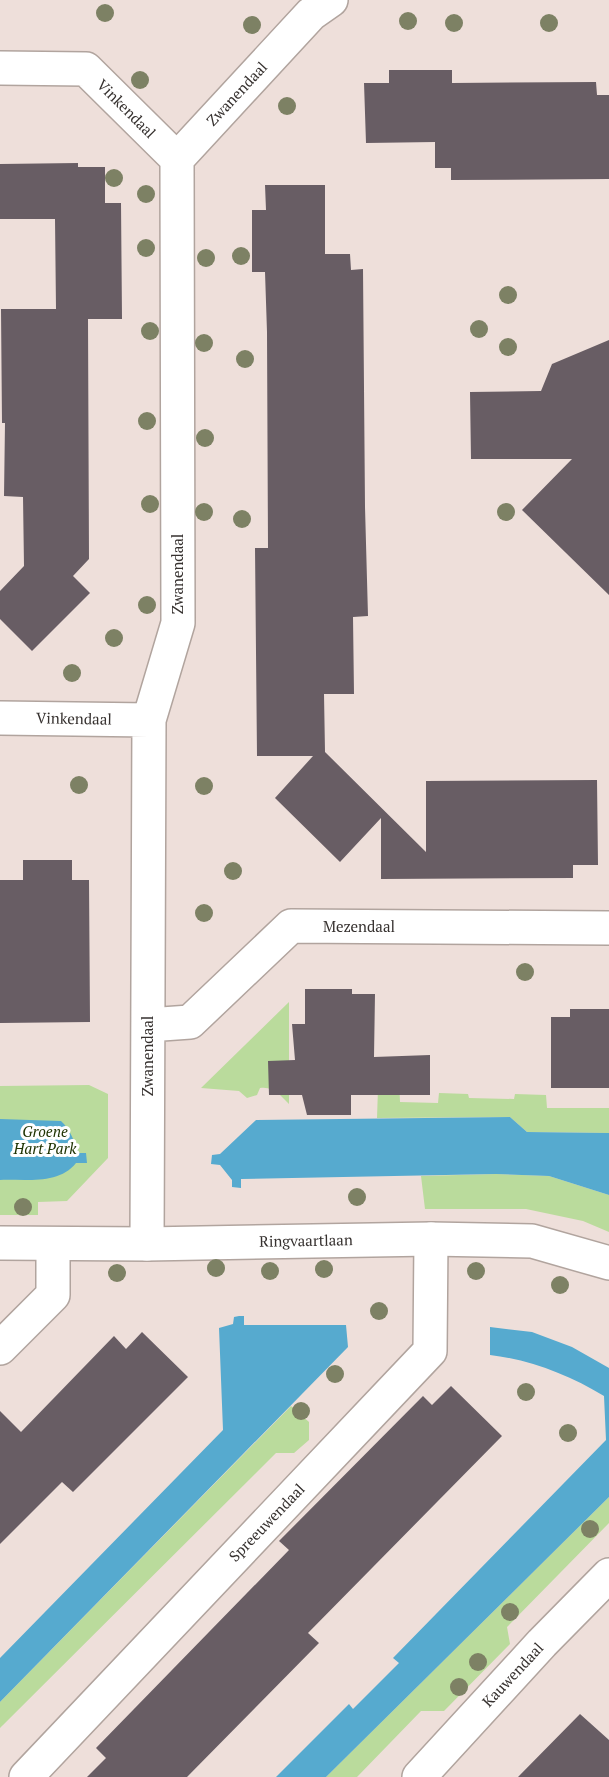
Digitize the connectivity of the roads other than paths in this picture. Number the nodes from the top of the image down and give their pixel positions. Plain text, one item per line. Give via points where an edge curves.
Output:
1 (331, 0) edge
2 (0, 68) edge
3 (177, 159) junction
4 (0, 718) edge
5 (149, 720) junction
6 (609, 928) edge
7 (148, 1025) junction
8 (431, 1239) junction
9 (0, 1244) edge
10 (53, 1244) junction
11 (147, 1244) junction
12 (609, 1263) edge
13 (0, 1348) edge
14 (609, 1575) edge
15 (26, 1777) edge
16 (419, 1777) edge

1 - 3 street, Zwanendaal via 311,14
2 - 3 street, Vinkendaal via 86,69
3 - 5 street, Zwanendaal via 178,623
4 - 5 street, Vinkendaal
5 - 7 street, Zwanendaal
6 - 7 street, Mezendaal via 291,926 190,1022
7 - 11 street, Zwanendaal
8 - 11 street, Ringvaartlaan
8 - 12 street, Ringvaartlaan via 532,1241
8 - 15 street, Spreeuwendaal via 430,1351
9 - 10 street, Ringvaartlaan
10 - 11 street, Ringvaartlaan
10 - 13 street via 53,1295
14 - 16 street, Kauwendaal

